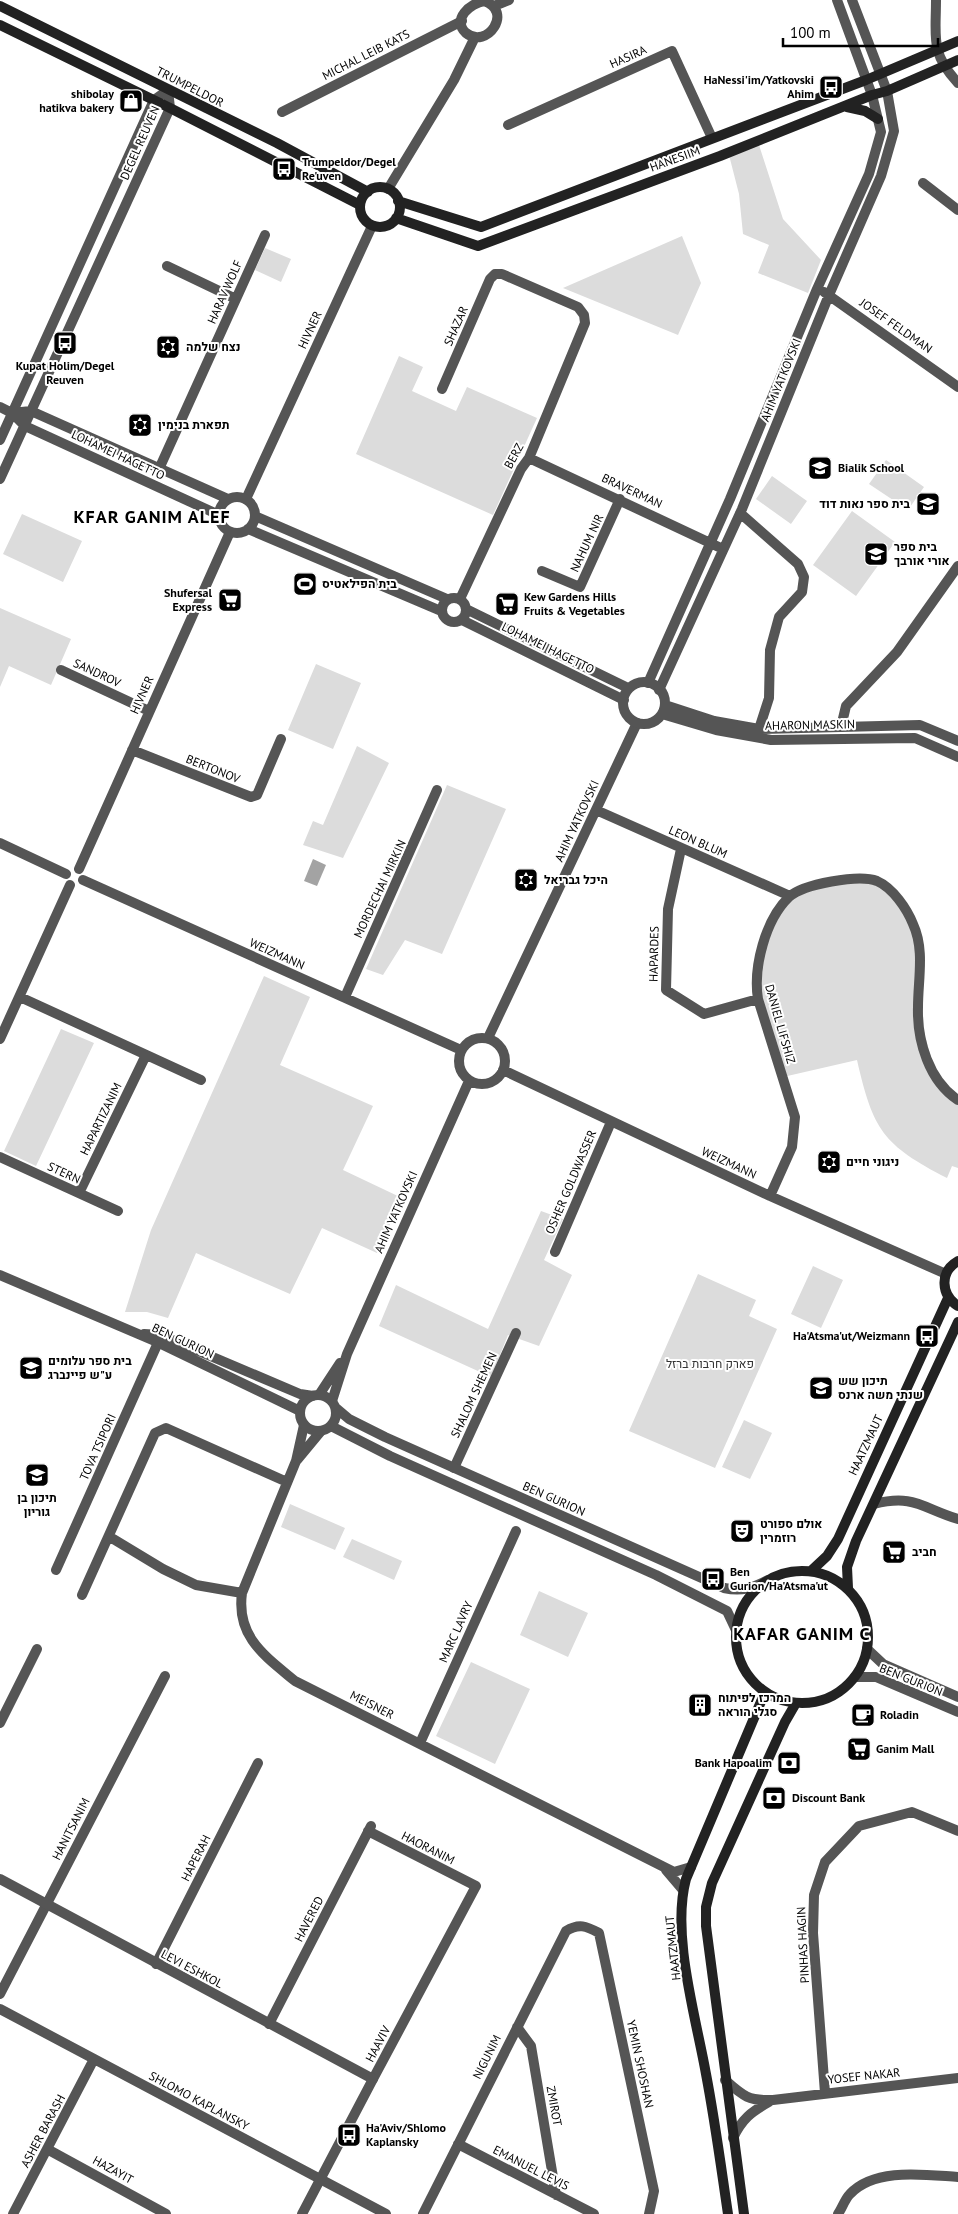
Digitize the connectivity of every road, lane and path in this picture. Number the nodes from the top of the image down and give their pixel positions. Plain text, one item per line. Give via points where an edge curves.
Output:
1 (509, 0) edge
2 (837, 0) edge
3 (852, 0) edge
4 (936, 0) edge
5 (491, 3) edge
6 (0, 6) edge
7 (462, 21) junction
8 (0, 25) edge
9 (475, 37) junction
10 (958, 41) edge
11 (936, 50) junction
12 (958, 60) edge
13 (943, 67) junction
14 (881, 74) junction
15 (866, 80) junction
16 (958, 82) edge
17 (168, 90) junction
18 (887, 91) junction
19 (872, 95) junction
20 (154, 100) junction
21 (847, 107) junction
22 (170, 108) junction
23 (282, 112) dead end
24 (878, 119) junction
25 (508, 125) dead end
26 (712, 138) junction
27 (923, 183) dead end
28 (388, 189) junction
29 (368, 192) junction
30 (398, 201) junction
31 (360, 204) junction
32 (958, 210) edge
33 (396, 218) junction
34 (372, 226) junction
35 (265, 235) dead end
36 (167, 266) dead end
37 (817, 289) junction
38 (829, 295) junction
39 (236, 299) junction
40 (585, 323) joint
41 (958, 387) edge
42 (442, 389) dead end
43 (0, 408) edge
44 (32, 411) junction
45 (12, 413) junction
46 (25, 426) junction
47 (0, 440) edge
48 (529, 458) junction
49 (159, 469) junction
50 (0, 479) edge
51 (228, 499) junction
52 (246, 499) junction
53 (620, 499) junction
54 (740, 513) junction
55 (219, 515) junction
56 (255, 516) junction
57 (248, 528) junction
58 (230, 532) junction
59 (710, 541) junction
60 (723, 549) junction
61 (958, 566) edge
62 (542, 571) dead end
63 (447, 599) junction
64 (460, 599) junction
65 (466, 609) junction
66 (441, 611) junction
67 (462, 620) junction
68 (61, 670) dead end
69 (648, 683) junction
70 (628, 688) junction
71 (659, 690) junction
72 (624, 700) junction
73 (663, 710) junction
74 (149, 711) junction
75 (637, 723) junction
76 (841, 727) junction
77 (759, 729) junction
78 (282, 740) dead end
79 (958, 741) edge
80 (132, 750) junction
81 (958, 757) edge
82 (438, 790) dead end
83 (596, 810) junction
84 (0, 843) edge
85 (681, 849) junction
86 (79, 869) junction
87 (66, 874) junction
88 (83, 880) junction
89 (70, 885) junction
90 (790, 896) junction
91 (20, 997) junction
92 (345, 997) junction
93 (758, 999) junction
94 (488, 1038) junction
95 (0, 1039) edge
96 (461, 1050) junction
97 (146, 1055) junction
98 (503, 1070) junction
99 (201, 1080) dead end
100 (469, 1081) junction
101 (958, 1100) edge
102 (611, 1122) junction
103 (0, 1157) edge
104 (79, 1194) junction
105 (770, 1196) junction
106 (118, 1211) dead end
107 (555, 1252) dead end
108 (958, 1261) edge
109 (946, 1274) junction
110 (0, 1275) edge
111 (948, 1298) junction
112 (958, 1306) edge
113 (958, 1322) edge
114 (516, 1333) dead end
115 (159, 1338) junction
116 (346, 1354) junction
117 (316, 1395) junction
118 (334, 1405) junction
119 (300, 1412) junction
120 (304, 1425) junction
121 (331, 1426) junction
122 (321, 1431) junction
123 (296, 1461) junction
124 (454, 1468) junction
125 (287, 1482) junction
126 (874, 1504) junction
127 (958, 1519) edge
128 (516, 1531) dead end
129 (110, 1537) junction
130 (56, 1570) dead end
131 (811, 1571) junction
132 (768, 1580) junction
133 (848, 1588) junction
134 (242, 1593) junction
135 (82, 1594) dead end
136 (736, 1630) junction
137 (37, 1649) dead end
138 (867, 1649) junction
139 (164, 1676) dead end
140 (854, 1678) junction
141 (766, 1692) junction
142 (958, 1698) edge
143 (796, 1703) junction
144 (958, 1712) edge
145 (0, 1723) edge
146 (420, 1743) junction
147 (258, 1763) dead end
148 (370, 1828) joint
149 (958, 1831) edge
150 (662, 1866) junction
151 (691, 1867) junction
152 (0, 1880) edge
153 (476, 1886) joint
154 (683, 1890) junction
155 (46, 1905) junction
156 (586, 1926) joint
157 (156, 1964) junction
158 (0, 1994) edge
159 (0, 2009) edge
160 (269, 2024) junction
161 (517, 2027) junction
162 (94, 2059) junction
163 (958, 2078) edge
164 (373, 2080) junction
165 (725, 2080) junction
166 (825, 2093) junction
167 (773, 2100) junction
168 (733, 2138) junction
169 (458, 2144) junction
170 (47, 2149) junction
171 (958, 2177) edge
172 (320, 2180) junction
173 (556, 2194) junction
174 (13, 2214) edge
175 (166, 2214) edge
176 (302, 2214) edge
177 (386, 2214) edge
178 (423, 2214) edge
179 (594, 2214) edge
180 (648, 2214) edge
181 (728, 2214) edge
182 (744, 2214) edge
183 (838, 2214) edge

1 - 5 street
2 - 15 street, AHIM YATKOVSKI
3 - 14 street, AHIM YATKOVSKI
4 - 11 street
5 - 7 street via 475,2 467,8
5 - 9 street via 497,16 491,31
6 - 17 main road, TRUMPELDOR
7 - 9 street via 464,30
7 - 23 street, MICHAL LEIB KATS
8 - 20 main road
9 - 28 street via 454,80
10 - 11 main road, HANESIIM
11 - 13 street
11 - 14 main road, HANESIIM
12 - 13 main road, HANESIIM
12 - 16 street via 955,72
13 - 16 street
13 - 18 main road, HANESIIM
14 - 15 main road, HANESIIM
14 - 18 street, AHIM YATKOVSKI
15 - 19 street, AHIM YATKOVSKI
15 - 26 main road, HANESIIM
17 - 20 street, DEGEL REUVEN
17 - 22 street, DEGEL REUVEN
17 - 29 main road, TRUMPELDOR
18 - 19 main road, HANESIIM
18 - 38 street, AHIM YATKOVSKI via 894,131 881,176
19 - 21 main road, HANESIIM
19 - 24 street, AHIM YATKOVSKI
20 - 22 main road
20 - 45 street, DEGEL REUVEN
21 - 24 main road via 865,111
21 - 33 main road, HANESIIM via 478,246
22 - 31 main road
22 - 44 street, DEGEL REUVEN
24 - 37 street, AHIM YATKOVSKI via 881,132 869,174
25 - 26 street, HASIRA via 672,51
26 - 30 main road, HANESIIM via 481,227
27 - 32 street
28 - 29 main road
28 - 30 main road
29 - 31 main road
30 - 33 main road
31 - 34 main road via 362,217
33 - 34 main road via 385,226
34 - 52 street, HIVNER
35 - 39 street, HARAV WOLF
36 - 39 street
37 - 38 street, JOSEF FELDMAN
37 - 59 street, AHIM YATKOVSKI
38 - 41 street, JOSEF FELDMAN
38 - 54 street, AHIM YATKOVSKI
39 - 49 street, HARAV WOLF
40 - 42 street, SHAZAR via 578,307 502,274 495,274
40 - 48 street, BERZ
43 - 45 street, LOHAMEI HAGETTO
44 - 45 street, LOHAMEI HAGETTO
44 - 46 street, DEGEL REUVEN
44 - 49 street, LOHAMEI HAGETTO
45 - 46 street, LOHAMEI HAGETTO
45 - 47 street, DEGEL REUVEN
46 - 50 street, DEGEL REUVEN
46 - 55 street, LOHAMEI HAGETTO
48 - 53 street, BRAVERMAN
48 - 64 street, BERZ
49 - 51 street, LOHAMEI HAGETTO
51 - 52 street
51 - 55 street via 222,504
52 - 56 street
53 - 59 street, BRAVERMAN
53 - 62 street, NAHUM NIR via 580,587
54 - 60 street, AHIM YATKOVSKI
54 - 77 street via 798,564 804,577 802,592 779,618 770,650 768,698
55 - 58 street via 223,527
56 - 57 street
56 - 63 street
57 - 58 street via 238,533
57 - 66 street, LOHAMEI HAGETTO
58 - 74 street, HIVNER
59 - 60 street, BRAVERMAN
59 - 69 street, AHIM YATKOVSKI
60 - 71 street, AHIM YATKOVSKI
61 - 76 street via 897,652 846,706
63 - 64 street
63 - 66 street
64 - 65 street
65 - 67 street
65 - 70 street, LOHAMEI HAGETTO
66 - 67 street, LOHAMEI HAGETTO via 447,621
67 - 72 street, LOHAMEI HAGETTO
68 - 74 street, SANDROV
69 - 70 street
69 - 71 street
70 - 72 street
71 - 73 street
72 - 75 street via 626,714
73 - 75 street via 648,724
73 - 77 street, AHARON MASKIN
73 - 81 street, AHARON MASKIN via 716,730 771,740 915,738
74 - 80 street, HIVNER
75 - 83 street, AHIM YATKOVSKI
76 - 77 street, AHARON MASKIN
76 - 79 street, AHARON MASKIN via 920,725
78 - 80 street, BERTONOV via 256,795 251,797
80 - 86 street, HIVNER
82 - 92 street, MORDECHAI MIRKIN
83 - 85 street, LEON BLUM
83 - 94 street, AHIM YATKOVSKI
84 - 87 street
85 - 90 street, LEON BLUM
85 - 93 street, HAPARDES via 668,909 666,990 704,1014
86 - 87 street via 71,868
86 - 88 street
87 - 89 street
88 - 89 street via 79,885
88 - 92 street, WEIZMANN
89 - 91 street
90 - 93 street, DANIEL LIFSHIZ via 769,931 757,965
90 - 101 street via 826,882 848,879 876,881 905,908 914,926 920,953 918,1008 922,1047 936,1078
91 - 95 street
91 - 97 street
92 - 96 street, WEIZMANN
93 - 105 street, DANIEL LIFSHIZ via 794,1117 792,1147
94 - 96 street via 470,1041
94 - 98 street via 501,1047
96 - 100 street via 459,1066
97 - 99 street
97 - 104 street, HAPARTIZANIM
98 - 100 street via 490,1082
98 - 102 street, WEIZMANN
100 - 116 street, AHIM YATKOVSKI
102 - 105 street, WEIZMANN
102 - 107 street, OSHER GOLDWASSER
103 - 104 street, STERN
104 - 106 street, STERN
105 - 109 street, WEIZMANN
108 - 109 main road
109 - 111 main road via 944,1286
110 - 115 street, BEN GURION via 136,1333
111 - 112 main road
111 - 131 main road, HAATZMAUT via 838,1540
113 - 126 main road
114 - 124 street, SHALOM SHEMEN
115 - 117 street, BEN GURION via 300,1394
115 - 119 street, BEN GURION
115 - 130 street, TOVA TSIPORI
116 - 117 street, AHIM YATKOVSKI
116 - 118 street, AHIM YATKOVSKI
117 - 118 street
117 - 119 street via 303,1403
118 - 121 street via 336,1418
118 - 124 street, BEN GURION via 349,1419
119 - 120 street
120 - 122 street
120 - 123 street, MEISNER
121 - 122 street
121 - 136 street via 390,1456 656,1575 727,1611
122 - 123 street, MEISNER
123 - 125 street, MEISNER
124 - 132 street, BEN GURION via 724,1588 749,1589
125 - 129 street via 166,1428 155,1433
125 - 134 street, MEISNER
126 - 127 street via 907,1500
126 - 133 main road via 847,1567
128 - 146 street, MARC LAVRY
129 - 134 street via 163,1569 196,1584
129 - 135 street
131 - 132 main road via 789,1572
131 - 133 main road via 831,1577
132 - 136 main road via 753,1593 742,1610
133 - 138 main road via 868,1627
134 - 146 street, MEISNER via 241,1604 249,1638 295,1681
136 - 141 main road via 742,1665
137 - 145 street
138 - 140 main road
138 - 142 street, BEN GURION via 883,1664
139 - 155 street, HANITSANIM
140 - 143 main road via 832,1696
140 - 144 street, BEN GURION via 876,1678
141 - 143 main road
141 - 151 main road, HAATZMAUT
143 - 165 main road via 712,1883 706,1907
146 - 150 street, MEISNER
147 - 157 street, HAPERAH
148 - 153 street, HAORANIM
148 - 160 street, HAVERED
149 - 166 street, PINHAS HAGIN via 912,1812 859,1826 825,1862 814,1895 813,1910
150 - 151 street, MEISNER via 674,1872
150 - 154 street, MEISNER
151 - 154 main road, HAATZMAUT
152 - 155 street, LEVI ESHKOL
153 - 164 street, HAAVIV
154 - 181 main road, HAATZMAUT via 680,1922
155 - 157 street, LEVI ESHKOL
155 - 158 street, HANITSANIM
156 - 161 street, NIGUNIM via 576,1925 566,1930
156 - 180 street, YEMIN SHOSHAN via 599,1933 654,2191
157 - 160 street, LEVI ESHKOL
159 - 162 street, SHLOMO KAPLANSKY
160 - 164 street, LEVI ESHKOL
161 - 169 street, NIGUNIM
161 - 173 street, ZMIROT via 531,2046
162 - 170 street, ASHER BARASH
162 - 172 street, SHLOMO KAPLANSKY
163 - 166 street, YOSEF NAKAR
164 - 172 street, HAAVIV
165 - 167 street, YOSEF NAKAR via 744,2097 754,2101
165 - 168 main road
166 - 167 street, YOSEF NAKAR
167 - 168 street, YOSEF NAKAR via 749,2113
168 - 182 main road
169 - 173 street, EMANUEL LEVIS
169 - 178 street, NIGUNIM
170 - 174 street, ASHER BARASH
170 - 175 street, HAZAYIT
171 - 183 street via 900,2174 870,2182 851,2194
172 - 176 street, HAAVIV
172 - 177 street, SHLOMO KAPLANSKY
173 - 179 street, EMANUEL LEVIS

